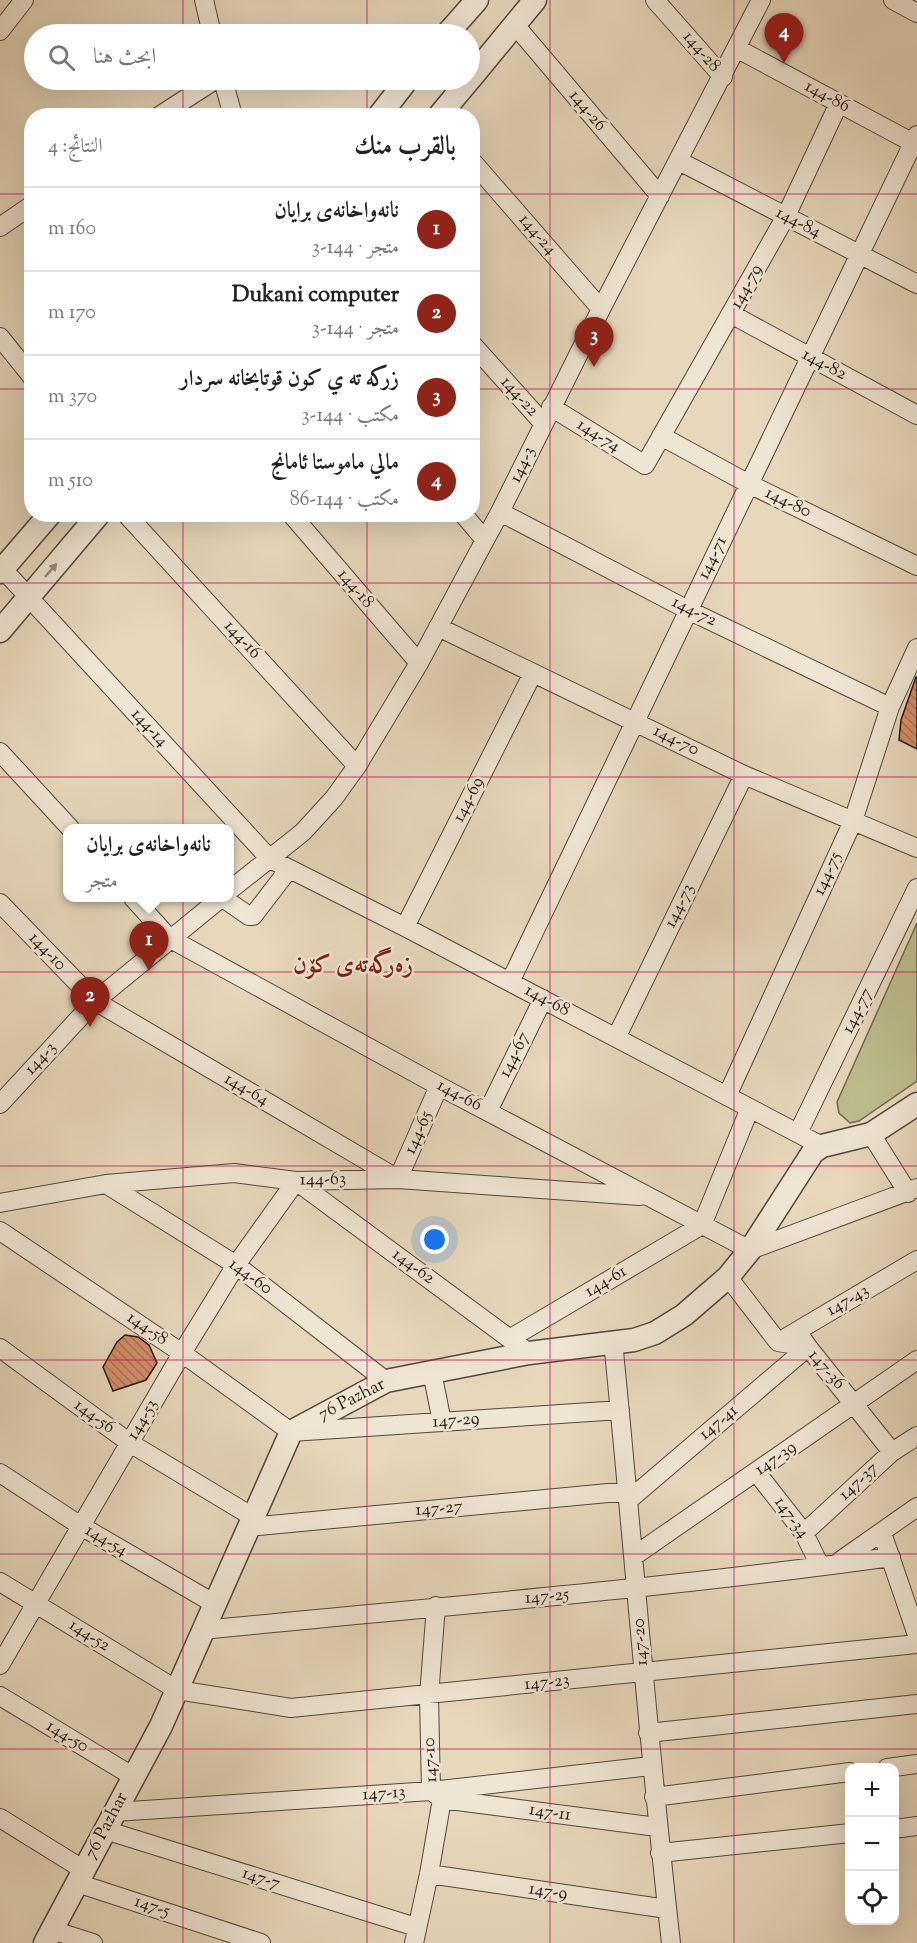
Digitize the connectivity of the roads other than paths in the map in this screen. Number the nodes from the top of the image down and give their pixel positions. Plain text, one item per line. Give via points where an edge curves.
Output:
1 (24, 0) edge
2 (204, 0) edge
3 (477, 0) edge
4 (536, 0) edge
5 (655, 0) edge
6 (762, 0) edge
7 (893, 0) edge
8 (917, 13) edge
9 (210, 24) edge
10 (456, 24) edge
11 (515, 25) junction
12 (0, 32) edge
13 (736, 48) junction
14 (480, 66) edge
15 (723, 77) junction
16 (199, 90) edge
17 (226, 90) edge
18 (399, 90) edge
19 (460, 90) edge
20 (839, 103) junction
21 (171, 108) edge
22 (231, 108) edge
23 (385, 108) edge
24 (445, 108) edge
25 (916, 141) edge
26 (679, 161) junction
27 (480, 170) edge
28 (660, 196) junction
29 (24, 210) edge
30 (786, 216) junction
31 (0, 227) edge
32 (860, 254) junction
33 (917, 284) edge
34 (601, 309) junction
35 (731, 314) junction
36 (0, 337) edge
37 (480, 352) edge
38 (810, 357) junction
39 (24, 367) edge
40 (547, 415) junction
41 (917, 415) edge
42 (661, 436) junction
43 (645, 465) joint
44 (749, 484) junction
45 (500, 512) junction
46 (43, 522) edge
47 (92, 522) edge
48 (133, 522) edge
49 (298, 522) edge
50 (470, 522) edge
51 (485, 540) junction
52 (917, 566) edge
53 (1, 569) edge
54 (28, 597) junction
55 (688, 610) junction
56 (438, 627) junction
57 (0, 631) edge
58 (917, 648) edge
59 (419, 663) junction
60 (533, 673) junction
61 (890, 707) junction
62 (635, 722) junction
63 (0, 752) edge
64 (357, 766) junction
65 (744, 775) junction
66 (853, 820) junction
67 (66, 824) edge
68 (917, 848) edge
69 (270, 859) junction
70 (289, 869) junction
71 (234, 887) edge
72 (917, 888) edge
73 (137, 902) edge
74 (216, 902) edge
75 (229, 902) edge
76 (0, 903) edge
77 (405, 927) junction
78 (169, 938) junction
79 (510, 982) junction
80 (543, 999) junction
81 (95, 1001) junction
82 (616, 1038) junction
83 (440, 1086) junction
84 (3, 1093) edge
85 (727, 1096) junction
86 (917, 1104) edge
87 (750, 1108) junction
88 (488, 1111) junction
89 (798, 1133) junction
90 (871, 1134) junction
91 (822, 1146) junction
92 (398, 1179) junction
93 (296, 1181) junction
94 (106, 1184) junction
95 (913, 1191) edge
96 (648, 1197) junction
97 (0, 1203) edge
98 (702, 1225) junction
99 (0, 1231) edge
100 (750, 1250) junction
101 (917, 1260) edge
102 (236, 1265) junction
103 (728, 1277) junction
104 (511, 1338) junction
105 (613, 1341) junction
106 (794, 1345) junction
107 (0, 1348) edge
108 (182, 1353) junction
109 (529, 1353) junction
110 (917, 1360) edge
111 (432, 1372) junction
112 (386, 1381) junction
113 (854, 1403) junction
114 (620, 1410) junction
115 (442, 1422) junction
116 (291, 1432) junction
117 (917, 1436) edge
118 (130, 1443) junction
119 (892, 1452) junction
120 (0, 1473) edge
121 (757, 1473) junction
122 (629, 1495) junction
123 (917, 1507) edge
124 (251, 1522) junction
125 (81, 1526) junction
126 (804, 1533) junction
127 (882, 1533) junction
128 (634, 1556) junction
129 (891, 1557) junction
130 (828, 1565) junction
131 (0, 1582) edge
132 (637, 1590) junction
133 (36, 1603) junction
134 (215, 1604) junction
135 (436, 1606) junction
136 (203, 1630) junction
137 (917, 1635) edge
138 (917, 1644) edge
139 (0, 1665) edge
140 (643, 1673) junction
141 (177, 1690) junction
142 (0, 1696) edge
143 (429, 1696) junction
144 (917, 1704) edge
145 (648, 1733) junction
146 (917, 1764) edge
147 (651, 1766) junction
148 (899, 1766) edge
149 (845, 1773) edge
150 (134, 1777) junction
151 (436, 1795) junction
152 (654, 1797) junction
153 (0, 1819) edge
154 (110, 1821) junction
155 (917, 1826) edge
156 (657, 1827) junction
157 (899, 1828) edge
158 (845, 1833) edge
159 (660, 1853) junction
160 (429, 1874) junction
161 (81, 1876) junction
162 (667, 1909) junction
163 (415, 1935) edge
164 (49, 1936) edge
165 (93, 1943) edge
166 (261, 1943) edge
167 (671, 1943) edge

1 - 12 street
2 - 9 street
3 - 10 street
4 - 11 street
5 - 15 street, 144-28
6 - 13 street, 144-3
7 - 8 street
11 - 14 street
11 - 28 street, 144-26
13 - 15 street, 144-3
13 - 20 street, 144-86
15 - 26 street, 144-3
16 - 21 street
17 - 22 street
18 - 23 street
19 - 24 street
20 - 25 street, 144-86
20 - 30 street, 144-79
25 - 32 street, 144-71
26 - 28 street, 144-3
26 - 30 street, 144-84
27 - 34 street, 144-24
28 - 34 street, 144-3
29 - 31 street
30 - 32 street, 144-84
30 - 35 street, 144-79
32 - 33 street, 144-84
32 - 38 street, 144-71
34 - 40 street, 144-3
35 - 38 street, 144-82
35 - 42 street, 144-79
36 - 39 street
37 - 40 street, 144-22
38 - 41 street, 144-82
38 - 44 street, 144-71
40 - 43 street, 144-74
40 - 45 street, 144-3
42 - 43 street, 144-79
42 - 44 street, 144-80
44 - 52 street, 144-80
44 - 55 street, 144-71
45 - 51 street, 144-3
45 - 55 street, 144-72
46 - 53 street
54 -> 47 street
48 - 64 street, 144-16
49 - 59 street, 144-18
50 - 51 street
51 - 56 street, 144-3
53 - 54 street, 144-14
54 - 57 street
54 - 69 street, 144-14
55 - 61 street, 144-72
55 - 62 street, 144-71
56 - 59 street, 144-3
56 - 60 street, 144-70
58 - 61 street, 144-75
59 - 64 street, 144-3
60 - 62 street, 144-70
60 - 77 street, 144-69
61 - 66 street, 144-75
62 - 65 street, 144-70
62 - 79 street, 144-71
63 - 67 street
64 - 69 street, 144-3 via 303,832
65 - 66 street, 144-70
65 - 82 street, 144-73
66 - 68 street, 144-70
66 - 85 street, 144-75
69 - 70 street, 144-68
69 - 71 street, 144-3
70 - 75 street via 253,916
70 - 77 street, 144-68
72 - 89 street, 144-77
73 - 78 street
74 - 78 street, 144-3
76 - 81 street, 144-10
77 - 79 street, 144-68
78 - 81 street, 144-3
78 - 83 street, 144-66
79 - 80 street, 144-68
80 - 82 street, 144-68
80 - 88 street, 144-67
81 - 84 street, 144-3
81 - 92 street, 144-64
82 - 85 street, 144-68
83 - 88 street, 144-66
83 - 92 street, 144-65
85 - 87 street, 144-68
86 - 90 street
87 - 89 street, 144-68
87 - 98 street
88 - 96 street, 144-66
89 - 91 street, 144-68
90 - 91 street
90 - 95 street
91 - 100 street, 76 Pazhar via 804,1163
92 - 93 street, 144-63
92 - 96 street, 144-63
93 - 94 street, 144-63 via 234,1173
93 - 102 street, 144-53
93 - 104 street, 144-62
94 - 97 street, 144-63
94 - 102 street, 144-60
95 - 100 street
96 - 98 street, 144-66
98 - 100 street, 144-66
98 - 104 street, 144-61
99 - 108 street, 144-58
100 - 103 street, 76 Pazhar
101 - 106 street, 147-43
102 - 108 street, 144-53
102 - 112 street, 144-60
103 - 105 street, 76 Pazhar via 700,1303 655,1333
103 - 106 street, 147-36
104 - 109 street, 144-62
105 - 109 street, 76 Pazhar
105 - 114 street, 147-20
106 - 113 street, 147-36
106 - 122 street, 147-41
107 - 118 street, 144-56
108 - 116 street, 144-58
108 - 118 street, 144-53
109 - 111 street, 76 Pazhar
110 - 113 street, 147-39
111 - 112 street, 76 Pazhar
111 - 115 street
112 - 116 street, 76 Pazhar
113 - 119 street, 147-36
113 - 121 street, 147-39
114 - 115 street, 147-29
114 - 122 street, 147-20
115 - 116 street, 147-29
116 - 124 street, 76 Pazhar
117 - 119 street, 147-37
118 - 124 street, 144-56
118 - 125 street, 144-53
119 - 126 street, 147-37
120 - 125 street, 144-54
121 - 126 street, 147-34
121 - 128 street, 147-39
122 - 124 street, 147-27
122 - 128 street, 147-20
123 - 127 street
124 - 134 street, 76 Pazhar
125 - 133 street, 144-53
125 - 134 street, 144-54
126 - 130 street, 147-34
127 - 129 street
127 - 130 street
128 - 132 street, 147-20
129 - 130 street, 147-25
129 - 137 street
130 - 132 street, 147-25
131 - 133 street, 144-52
132 - 135 street, 147-25
132 - 140 street, 147-20
133 - 139 street, 144-53
133 - 141 street, 144-52
134 - 136 street, 76 Pazhar
135 - 136 street, 147-25
135 - 143 street, 147-10
136 - 141 street, 76 Pazhar
138 - 140 street, 147-23
140 - 143 street, 147-23
140 - 145 street, 147-20
141 - 143 street, 147-23 via 291,1708
141 - 150 street, 76 Pazhar
142 - 150 street, 144-50
143 - 151 street, 147-10
144 - 145 street
145 - 147 street, 147-20
146 - 148 street
147 - 151 street, 147-13
147 - 152 street, 147-20
149 - 152 street
150 - 154 street, 76 Pazhar
151 - 154 street, 147-13
151 - 156 street, 147-11
151 - 160 street, 147-10
152 - 156 street, 147-20
153 - 161 street, 147-5
154 - 161 street, 76 Pazhar
154 - 163 street, 147-7
155 - 157 street
156 - 159 street, 147-20
158 - 159 street
159 - 162 street, 147-20
160 - 162 street, 147-9
160 - 163 street, 147-10
161 - 164 street, 76 Pazhar
161 - 166 street, 147-5
162 - 167 street, 147-20
164 - 165 street

